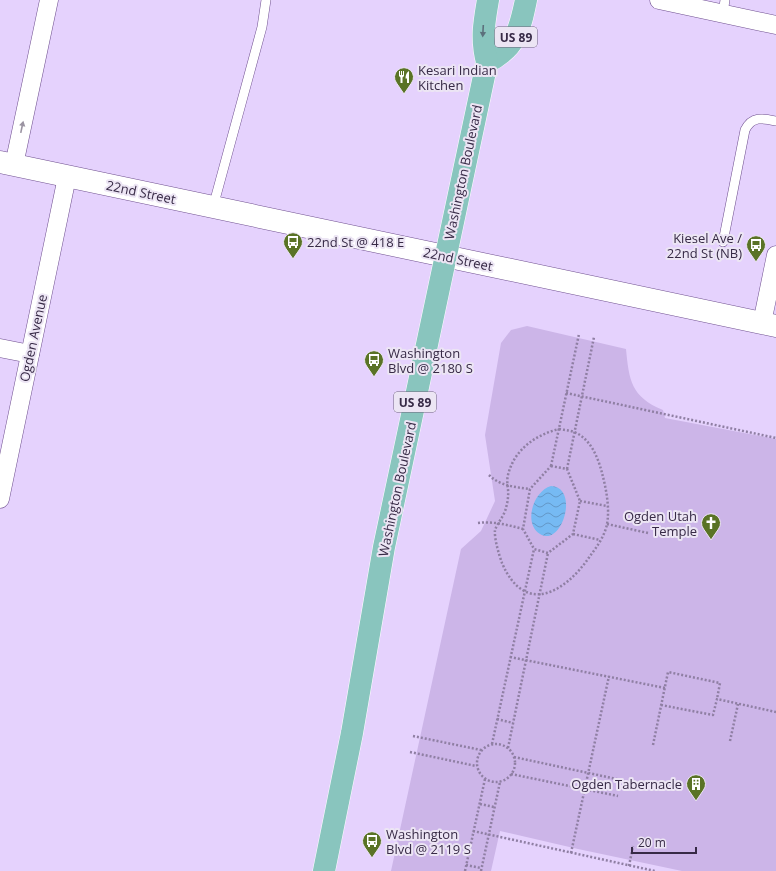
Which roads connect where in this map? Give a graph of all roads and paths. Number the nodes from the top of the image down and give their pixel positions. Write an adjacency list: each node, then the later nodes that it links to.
1 (49, 0): 10 (street, one-way to 1)
2 (266, 0): 12 (lane)
3 (488, 0): 8 (main road, Washington Boulevard / US 89, one-way to 8)
4 (526, 0): 8 (main road, US 89)
5 (665, 1): 6 (street)
6 (724, 7): 7 (street)
7 (776, 25)
8 (487, 62): 15 (main road, Washington Boulevard / US 89)
9 (776, 121): 13 (lane)
10 (7, 164): 11 (street, 22nd Street)
11 (67, 177): 12 (street, 22nd Street); 20 (street, Ogden Avenue)
12 (213, 207): 15 (street, 22nd Street)
13 (723, 242)
14 (776, 255): 16 (street)
15 (446, 256): 16 (street, 22nd Street); 80 (main road, Washington Boulevard / US 89)
16 (769, 325)
17 (579, 334): 21 (path)
18 (594, 337): 22 (path)
19 (0, 348): 20 (street)
20 (30, 354): 31 (street, Ogden Avenue)
21 (566, 393): 22 (path); 23 (path)
22 (582, 396): 24 (path); 25 (path)
23 (559, 429): 24 (path); 26 (path); 29 (path)
24 (574, 432): 27 (path); 33 (path)
25 (776, 438)
26 (551, 466): 27 (path); 30 (path)
27 (567, 469): 32 (path)
28 (489, 475): 29 (path)
29 (507, 486): 30 (path); 35 (path)
30 (530, 489): 37 (path)
31 (1, 493)
32 (580, 501): 33 (path); 39 (path)
33 (607, 506): 36 (path)
34 (478, 523): 35 (path)
35 (500, 523): 37 (path); 43 (path)
36 (607, 524): 38 (path); 40 (path)
37 (523, 529): 41 (path)
38 (648, 533)
39 (573, 534): 40 (path); 42 (path)
40 (600, 540): 44 (path)
41 (534, 549): 42 (path); 43 (path)
42 (548, 553): 44 (path)
43 (525, 592): 44 (path); 45 (path)
44 (540, 595): 46 (path)
45 (510, 657): 46 (path); 53 (path)
46 (526, 660): 47 (path); 54 (path)
47 (609, 676): 48 (path); 64 (path)
48 (665, 688): 49 (path); 51 (path)
49 (716, 699): 50 (path); 51 (path)
50 (738, 704): 52 (path); 56 (path)
51 (661, 705): 58 (path)
52 (776, 712)
53 (497, 719): 54 (path); 57 (path)
54 (513, 722): 59 (path)
55 (413, 736): 60 (path)
56 (730, 742)
57 (492, 744): 59 (path); 60 (path)
58 (654, 745)
59 (508, 748): 62 (path)
60 (481, 750): 63 (path)
61 (410, 752): 63 (path)
62 (514, 757): 64 (path); 65 (path)
63 (476, 766): 66 (path)
64 (589, 773): 67 (path); 69 (path)
65 (511, 774): 68 (path); 69 (path)
66 (485, 779): 68 (path); 71 (path)
67 (621, 780)
68 (500, 781): 72 (path)
69 (586, 790): 70 (path); 76 (path)
70 (618, 796)
71 (480, 804): 72 (path); 73 (path)
72 (494, 807): 74 (path)
73 (473, 831): 74 (path); 77 (path)
74 (488, 835): 76 (path); 79 (path)
75 (633, 846): 78 (path)
76 (571, 853): 78 (path)
77 (466, 865): 79 (path); 81 (path)
78 (629, 866): 82 (path)
79 (481, 870)
80 (324, 871)
81 (465, 871)
82 (655, 871)

